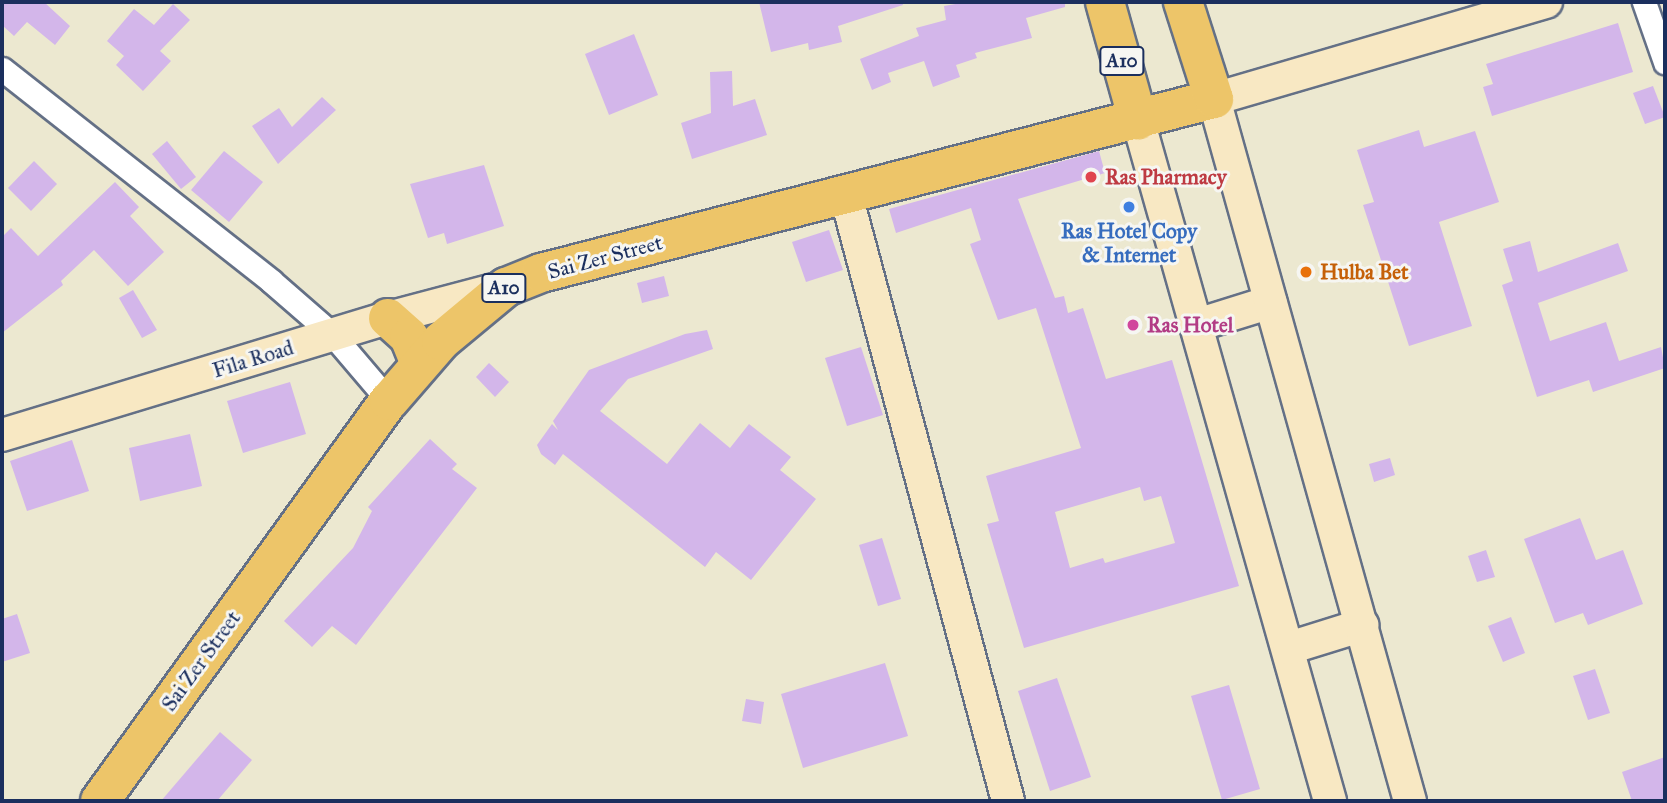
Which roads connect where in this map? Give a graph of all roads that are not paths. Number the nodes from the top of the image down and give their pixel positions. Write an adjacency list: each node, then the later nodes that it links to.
1 (1105, 2): 9 (highway, A10)
2 (1183, 2): 8 (highway)
3 (1546, 2): 5 (main road)
4 (1644, 2): 6 (street)
5 (1517, 6): 8 (main road)
6 (1665, 62)
7 (2, 69): 15 (street)
8 (1214, 99): 9 (highway, A10); 12 (main road)
9 (1138, 120): 10 (highway, Sai Zer Street / A10); 14 (main road)
10 (846, 195): 11 (highway, Sai Zer Street / A10); 22 (main road)
11 (506, 287): 13 (main road, Fila Road); 16 (highway, Sai Zer Street / A10)
12 (1271, 302): 14 (main road); 19 (main road)
13 (388, 317): 15 (main road, Fila Road); 16 (highway)
14 (1197, 325): 20 (main road)
15 (332, 334): 17 (street); 18 (main road, Fila Road)
16 (420, 364): 17 (highway, Sai Zer Street / A10)
17 (389, 401): 21 (highway, Sai Zer Street / A10)
18 (5, 431)
19 (1363, 625): 20 (main road); 24 (main road)
20 (1289, 648): 23 (main road)
21 (100, 801)
22 (1009, 801)
23 (1330, 801)
24 (1410, 801)

